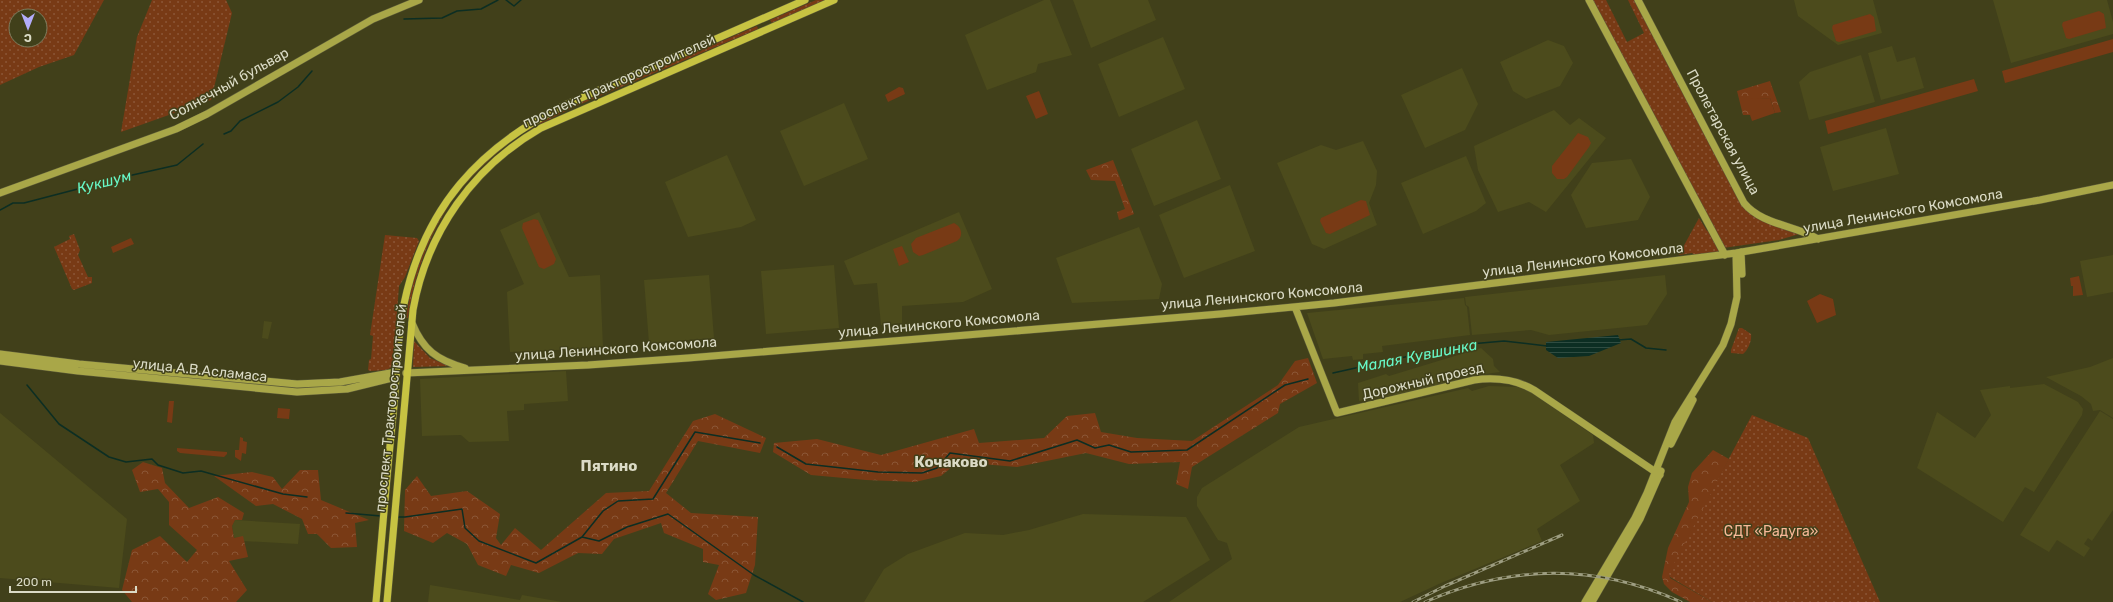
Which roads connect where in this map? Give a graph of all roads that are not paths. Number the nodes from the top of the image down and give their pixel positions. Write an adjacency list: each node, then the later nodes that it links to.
1 (414, 0): 8 (street, Солнечный бульвар)
2 (806, 0): 6 (main road, проспект Тракторостроителей)
3 (834, 0): 7 (main road, проспект Тракторостроителей)
4 (1589, 0): 14 (street)
5 (1638, 0): 12 (street, Пролетарская улица)
6 (766, 18): 7 (main road); 21 (main road, проспект Тракторостроителей)
7 (770, 27): 16 (main road, проспект Тракторостроителей)
8 (119, 147): 10 (street, Солнечный бульвар); 11 (street, Солнечный бульвар)
9 (2113, 185): 12 (street, улица Ленинского Комсомола)
10 (0, 189)
11 (0, 193)
12 (1818, 239): 13 (street, улица Ленинского Комсомола)
13 (1738, 253): 14 (street, улица Ленинского Комсомола); 23 (street)
14 (1725, 255): 15 (street, улица Ленинского Комсомола)
15 (1295, 307): 19 (street, улица Ленинского Комсомола); 23 (street, Дорожный проезд)
16 (411, 322): 19 (street); 20 (main road, проспект Тракторостроителей)
17 (0, 354): 22 (street, улица А.В.Асламаса)
18 (0, 361): 22 (street, улица А.В.Асламаса)
19 (471, 370): 20 (street, улица Ленинского Комсомола)
20 (406, 373): 21 (main road); 25 (main road, проспект Тракторостроителей)
21 (396, 374): 22 (street, улица А.В.Асламаса); 24 (main road, проспект Тракторостроителей)
22 (297, 388)
23 (1658, 474): 26 (street); 27 (street)
24 (376, 602)
25 (387, 602)
26 (1585, 602)
27 (1592, 602)

